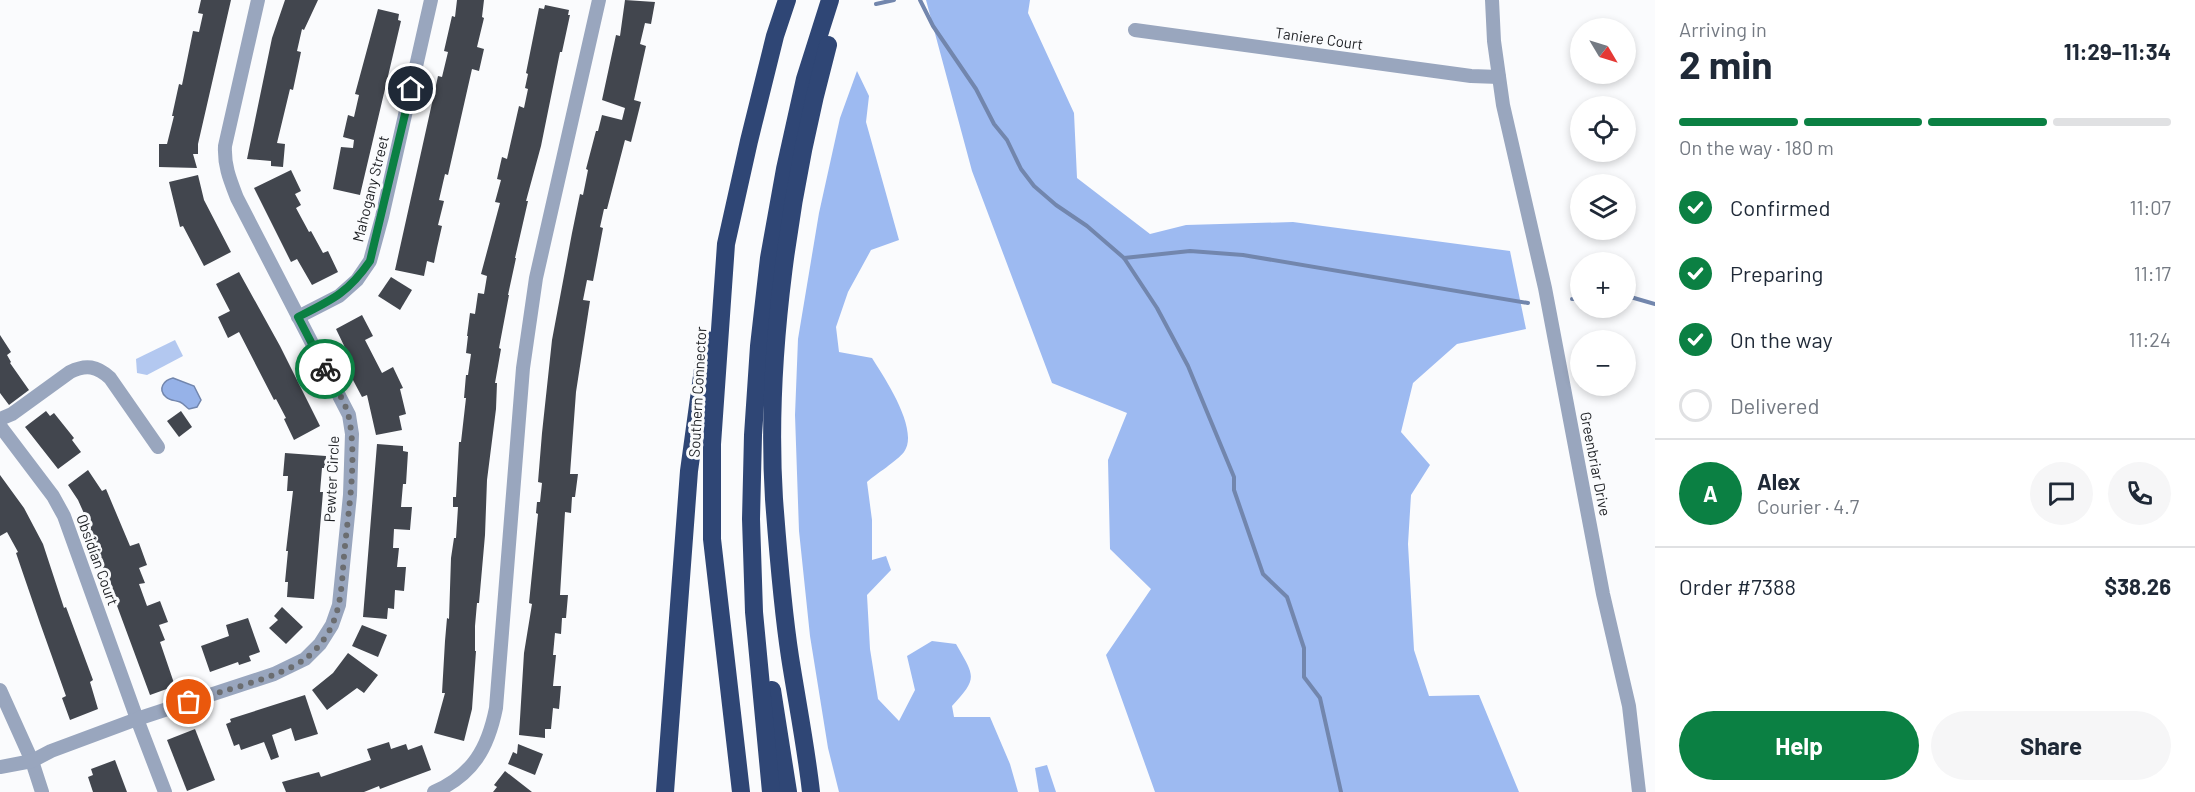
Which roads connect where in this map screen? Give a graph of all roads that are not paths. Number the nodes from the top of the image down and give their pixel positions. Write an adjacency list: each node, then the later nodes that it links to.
1 (258, 0): 11 (street, Pewter Circle)
2 (431, 0): 11 (street, Mahogany Street)
3 (599, 0): 23 (street)
4 (787, 0): 10 (highway, Southern Connector)
5 (830, 0): 15 (highway)
6 (841, 0): 29 (highway)
7 (1492, 0): 9 (street, Greenbriar Drive)
8 (1135, 30): 9 (street, Taniere Court)
9 (1499, 77): 30 (street, Greenbriar Drive)
10 (726, 244): 18 (highway, Southern Connector); 24 (highway)
11 (298, 317): 17 (street, Pewter Circle)
12 (0, 419): 14 (street)
13 (0, 426): 17 (street, Obsidian Court)
14 (158, 447)
15 (753, 541): 27 (highway); 28 (highway)
16 (0, 690): 19 (street)
17 (137, 719): 19 (street, Pewter Circle); 22 (street)
18 (735, 741): 25 (highway); 26 (highway, Southern Connector)
19 (32, 761): 20 (street, Pewter Circle); 21 (street)
20 (0, 767)
21 (42, 792)
22 (165, 792)
23 (434, 792)
24 (665, 792)
25 (734, 792)
26 (741, 792)
27 (771, 792)
28 (788, 792)
29 (813, 792)
30 (1639, 792)

